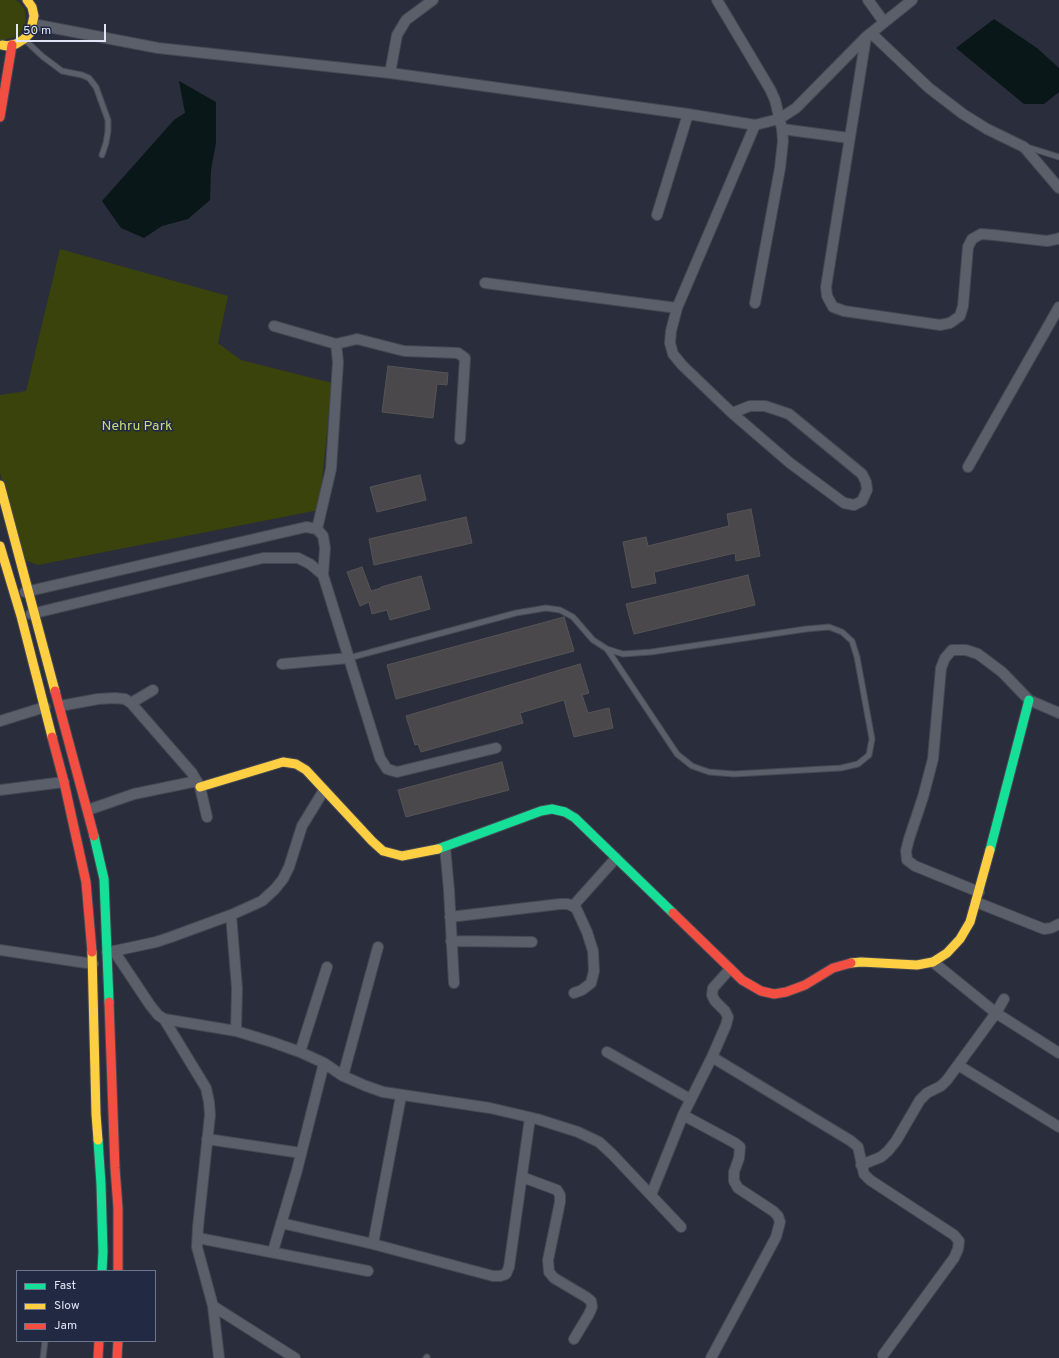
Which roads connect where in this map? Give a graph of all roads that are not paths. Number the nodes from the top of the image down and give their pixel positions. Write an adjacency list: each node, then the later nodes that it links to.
1 (27, 0): 7 (main road)
2 (433, 0): 12 (street)
3 (716, 0): 15 (street)
4 (868, 0): 6 (street)
5 (912, 0): 6 (street)
6 (884, 22): 8 (street)
7 (33, 24): 9 (main road); 12 (street)
8 (868, 35): 15 (street); 18 (street); 19 (street)
9 (24, 39): 11 (main road); 20 (lane)
10 (0, 44): 11 (main road)
11 (12, 45): 14 (main road)
12 (390, 73): 13 (street)
13 (688, 114): 16 (street); 23 (street)
14 (0, 117)
15 (779, 119): 16 (street); 17 (street)
16 (755, 125): 28 (street)
17 (782, 129): 18 (street); 26 (street)
18 (849, 138): 24 (street)
19 (1024, 146): 21 (lane); 22 (street)
20 (102, 155)
21 (1059, 156)
22 (1059, 188)
23 (657, 215)
24 (1059, 238)
25 (485, 283): 28 (street)
26 (755, 303)
27 (1059, 307): 33 (street)
28 (677, 308): 31 (street)
29 (274, 326): 30 (street)
30 (336, 344): 32 (street); 35 (street)
31 (732, 413): 31 (street)
32 (460, 439)
33 (968, 467)
34 (0, 485): 38 (main road)
35 (317, 529): 37 (street); 38 (street)
36 (0, 546): 39 (main road)
37 (323, 575): 40 (street); 43 (street)
38 (29, 590): 39 (street); 40 (main road)
39 (14, 595): 41 (main road)
40 (35, 612): 41 (street); 48 (main road)
41 (21, 616): 49 (main road)
42 (607, 649): 42 (lane); 43 (lane)
43 (349, 658): 44 (street); 52 (street)
44 (282, 664)
45 (153, 690): 47 (street)
46 (1029, 700): 50 (street); 61 (main road); 61 (street)
47 (131, 703): 48 (street); 54 (street)
48 (60, 706): 57 (main road)
49 (45, 707): 51 (street); 53 (main road)
50 (1059, 713)
51 (0, 721)
52 (496, 748)
53 (64, 782): 55 (street); 73 (main road)
54 (198, 784): 56 (main road); 57 (street); 58 (street)
55 (0, 790)
56 (324, 790): 59 (main road); 64 (street)
57 (88, 810): 71 (main road)
58 (207, 817)
59 (445, 847): 60 (main road); 65 (street)
60 (616, 858): 63 (street); 75 (main road)
61 (980, 892): 62 (main road)
62 (976, 902): 66 (street); 72 (main road)
63 (573, 906): 65 (street); 77 (street)
64 (230, 915): 71 (street); 81 (street)
65 (450, 917): 67 (street)
66 (1059, 924)
67 (451, 941): 68 (street); 76 (street)
68 (532, 942)
69 (378, 947): 88 (street)
70 (0, 950): 73 (street)
71 (110, 951): 80 (street); 105 (main road)
72 (933, 962): 75 (main road); 79 (street)
73 (93, 964): 104 (main road)
74 (327, 968): 82 (street)
75 (730, 968): 85 (street)
76 (454, 983)
77 (574, 993)
78 (1004, 999): 79 (street)
79 (996, 1013): 84 (street); 87 (street)
80 (164, 1020): 81 (street); 94 (street)
81 (236, 1031): 82 (street)
82 (300, 1052): 86 (street)
83 (607, 1052): 90 (street)
84 (1059, 1053)
85 (712, 1057): 90 (street); 96 (street)
86 (324, 1063): 88 (street); 95 (street)
87 (958, 1065): 93 (street); 96 (street)
88 (343, 1076): 89 (street)
89 (402, 1096): 92 (street); 102 (street)
90 (690, 1099): 91 (street)
91 (683, 1115): 98 (street); 118 (street)
92 (530, 1118): 97 (street); 98 (street)
93 (1059, 1127)
94 (207, 1139): 95 (street); 101 (street)
95 (301, 1153): 99 (street)
96 (861, 1166): 112 (street)
97 (522, 1177): 102 (street); 108 (street)
98 (651, 1195): 100 (street)
99 (281, 1223): 102 (street); 103 (street)
100 (681, 1227)
101 (198, 1238): 103 (street); 107 (street)
102 (373, 1244)
103 (273, 1251): 106 (street)
104 (102, 1270)
105 (118, 1270)
106 (368, 1271)
107 (213, 1306): 116 (street); 117 (street)
108 (574, 1339)
109 (44, 1342): 113 (lane)
110 (98, 1342): 114 (main road)
111 (118, 1342): 115 (main road)
112 (883, 1355)
113 (43, 1358)
114 (98, 1358)
115 (117, 1358)
116 (219, 1358)
117 (295, 1358)
118 (711, 1358)

